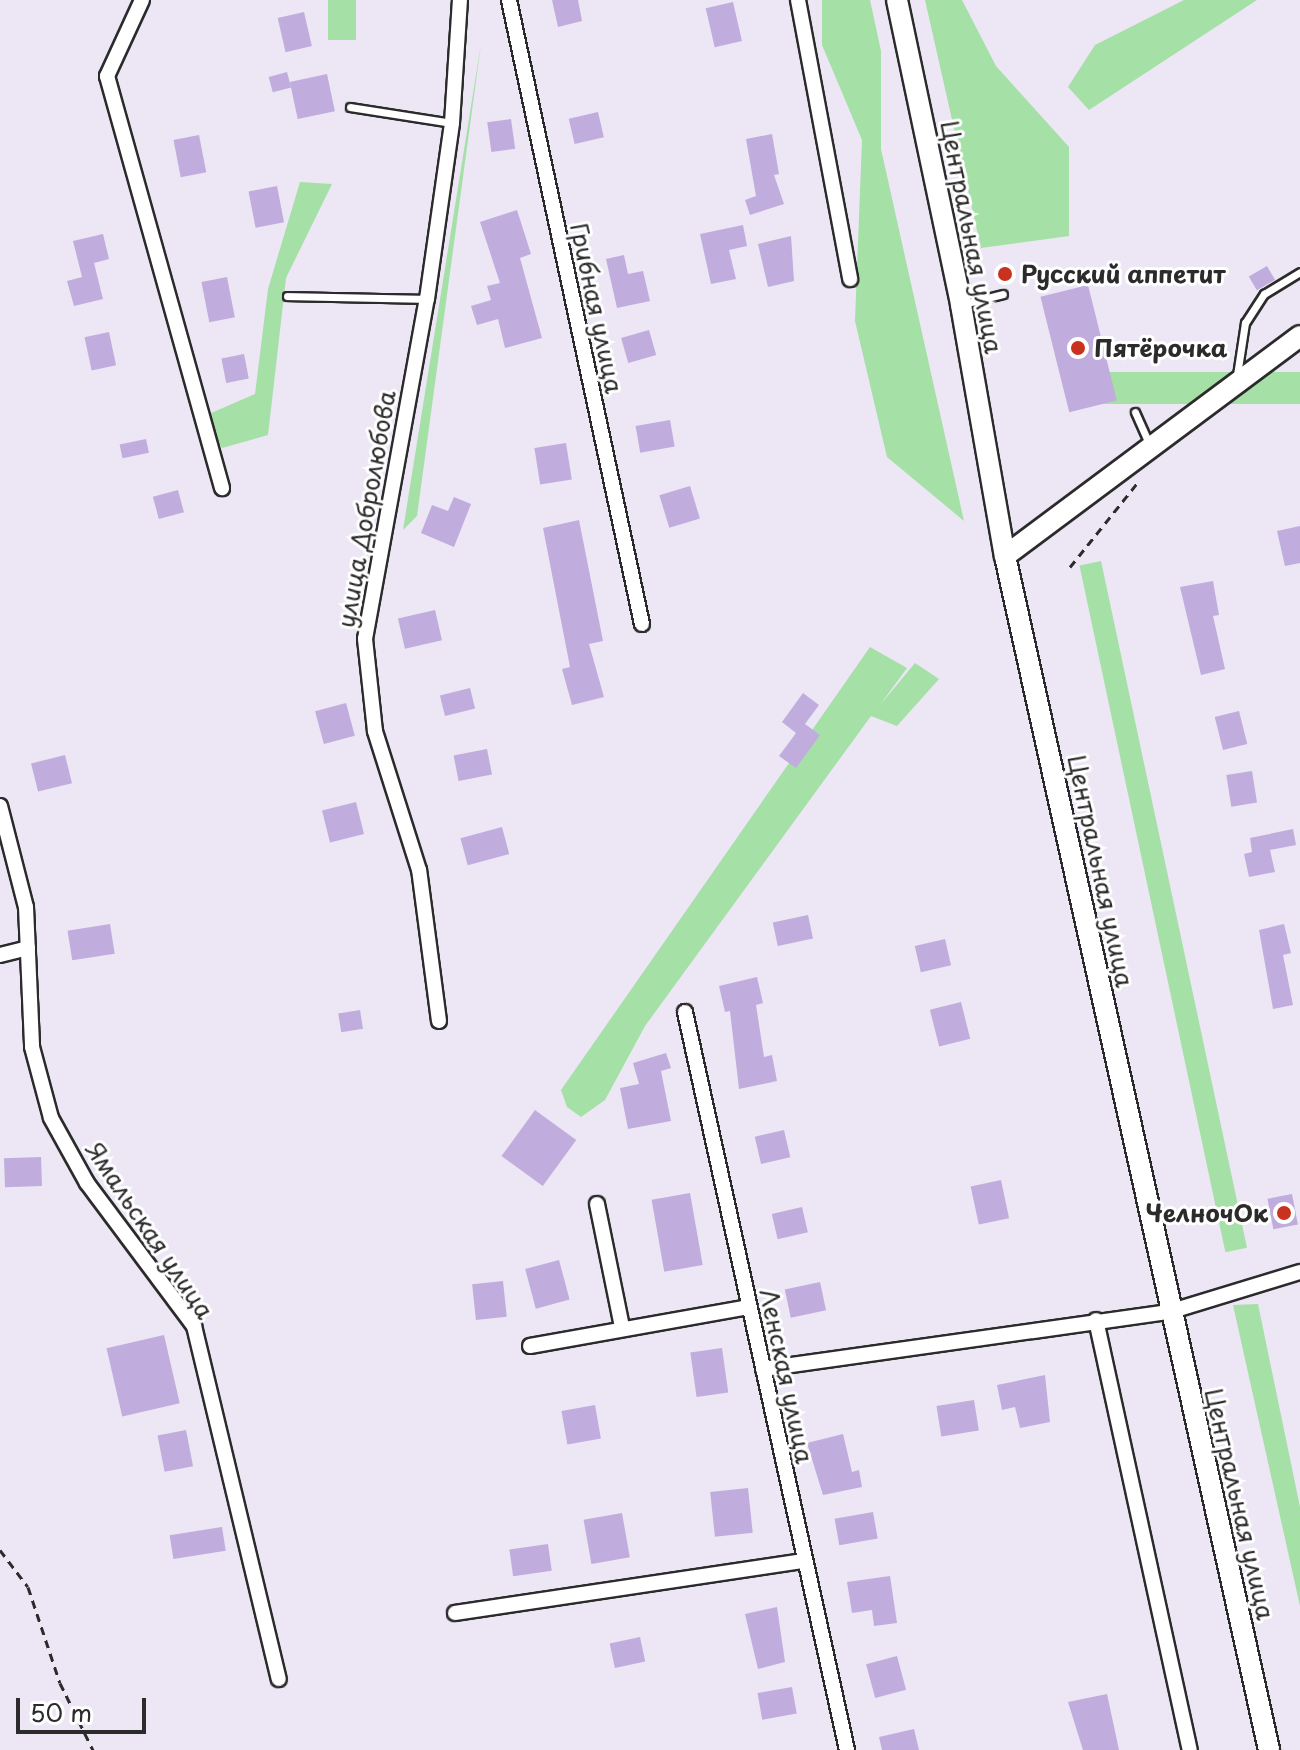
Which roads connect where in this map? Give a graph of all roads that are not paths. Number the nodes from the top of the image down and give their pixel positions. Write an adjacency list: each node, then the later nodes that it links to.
1 (142, 0): 18 (street)
2 (460, 0): 7 (street, улица Добролюбова)
3 (509, 0): 20 (street, Грибная улица)
4 (798, 0): 9 (street)
5 (897, 0): 13 (main road, Центральная улица)
6 (350, 107): 7 (lane)
7 (452, 123): 12 (street, улица Добролюбова)
8 (1300, 272): 15 (lane)
9 (850, 279)
10 (1003, 294): 13 (lane)
11 (287, 296): 12 (lane)
12 (427, 299): 25 (street, улица Добролюбова)
13 (961, 305): 19 (main road, Центральная улица)
14 (1300, 336): 15 (main road)
15 (1233, 385): 17 (main road)
16 (1135, 412): 17 (lane)
17 (1150, 446): 19 (main road)
18 (222, 488)
19 (1005, 556): 29 (main road, Центральная улица)
20 (642, 624)
21 (0, 806): 22 (street, Ямальская улица)
22 (28, 948): 23 (street); 36 (street, Ямальская улица)
23 (0, 955)
24 (685, 1012): 28 (street, Ленская улица)
25 (439, 1021)
26 (597, 1204): 31 (street)
27 (1300, 1272): 29 (street)
28 (750, 1307): 31 (street); 33 (street, Ленская улица)
29 (1169, 1312): 30 (street); 39 (main road, Центральная улица)
30 (1096, 1320): 33 (street); 38 (street)
31 (622, 1327): 32 (street)
32 (530, 1346)
33 (763, 1369): 34 (street, Ленская улица)
34 (805, 1561): 35 (street); 37 (street, Ленская улица)
35 (455, 1613)
36 (279, 1679)
37 (847, 1750)
38 (1190, 1750)
39 (1269, 1750)

